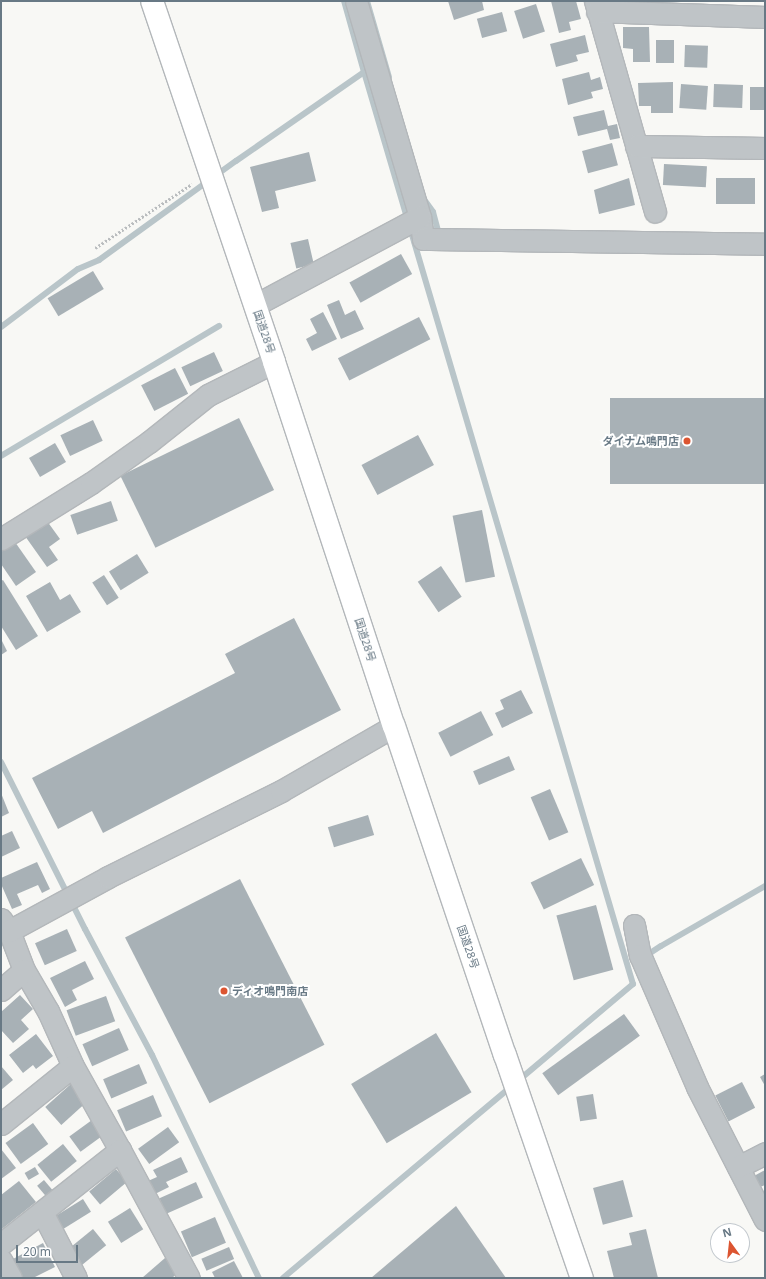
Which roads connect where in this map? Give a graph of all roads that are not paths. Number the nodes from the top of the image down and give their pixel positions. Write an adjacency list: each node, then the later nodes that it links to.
1 (152, 1): 10 (highway, 国道28号)
2 (356, 1): 8 (street)
3 (596, 6): 4 (street); 5 (street)
4 (765, 17)
5 (636, 146): 6 (street); 7 (street)
6 (765, 148)
7 (656, 212)
8 (420, 217): 9 (street); 10 (street)
9 (765, 244)
10 (255, 305): 11 (highway, 国道28号)
11 (274, 362): 12 (street); 13 (highway, 国道28号)
12 (1, 539)
13 (394, 726): 14 (street); 30 (highway, 国道28号)
14 (5, 924): 16 (street)
15 (634, 925): 22 (street)
16 (24, 970): 17 (street); 18 (street)
17 (1, 990)
18 (73, 1066): 19 (street); 20 (street)
19 (1, 1124)
20 (120, 1150): 23 (street); 29 (street)
21 (765, 1153): 22 (street)
22 (738, 1167): 24 (street)
23 (42, 1212): 25 (street); 28 (street)
24 (765, 1220)
25 (1, 1244)
26 (1, 1260): 27 (street)
27 (11, 1278)
28 (76, 1278)
29 (189, 1278)
30 (582, 1278)

